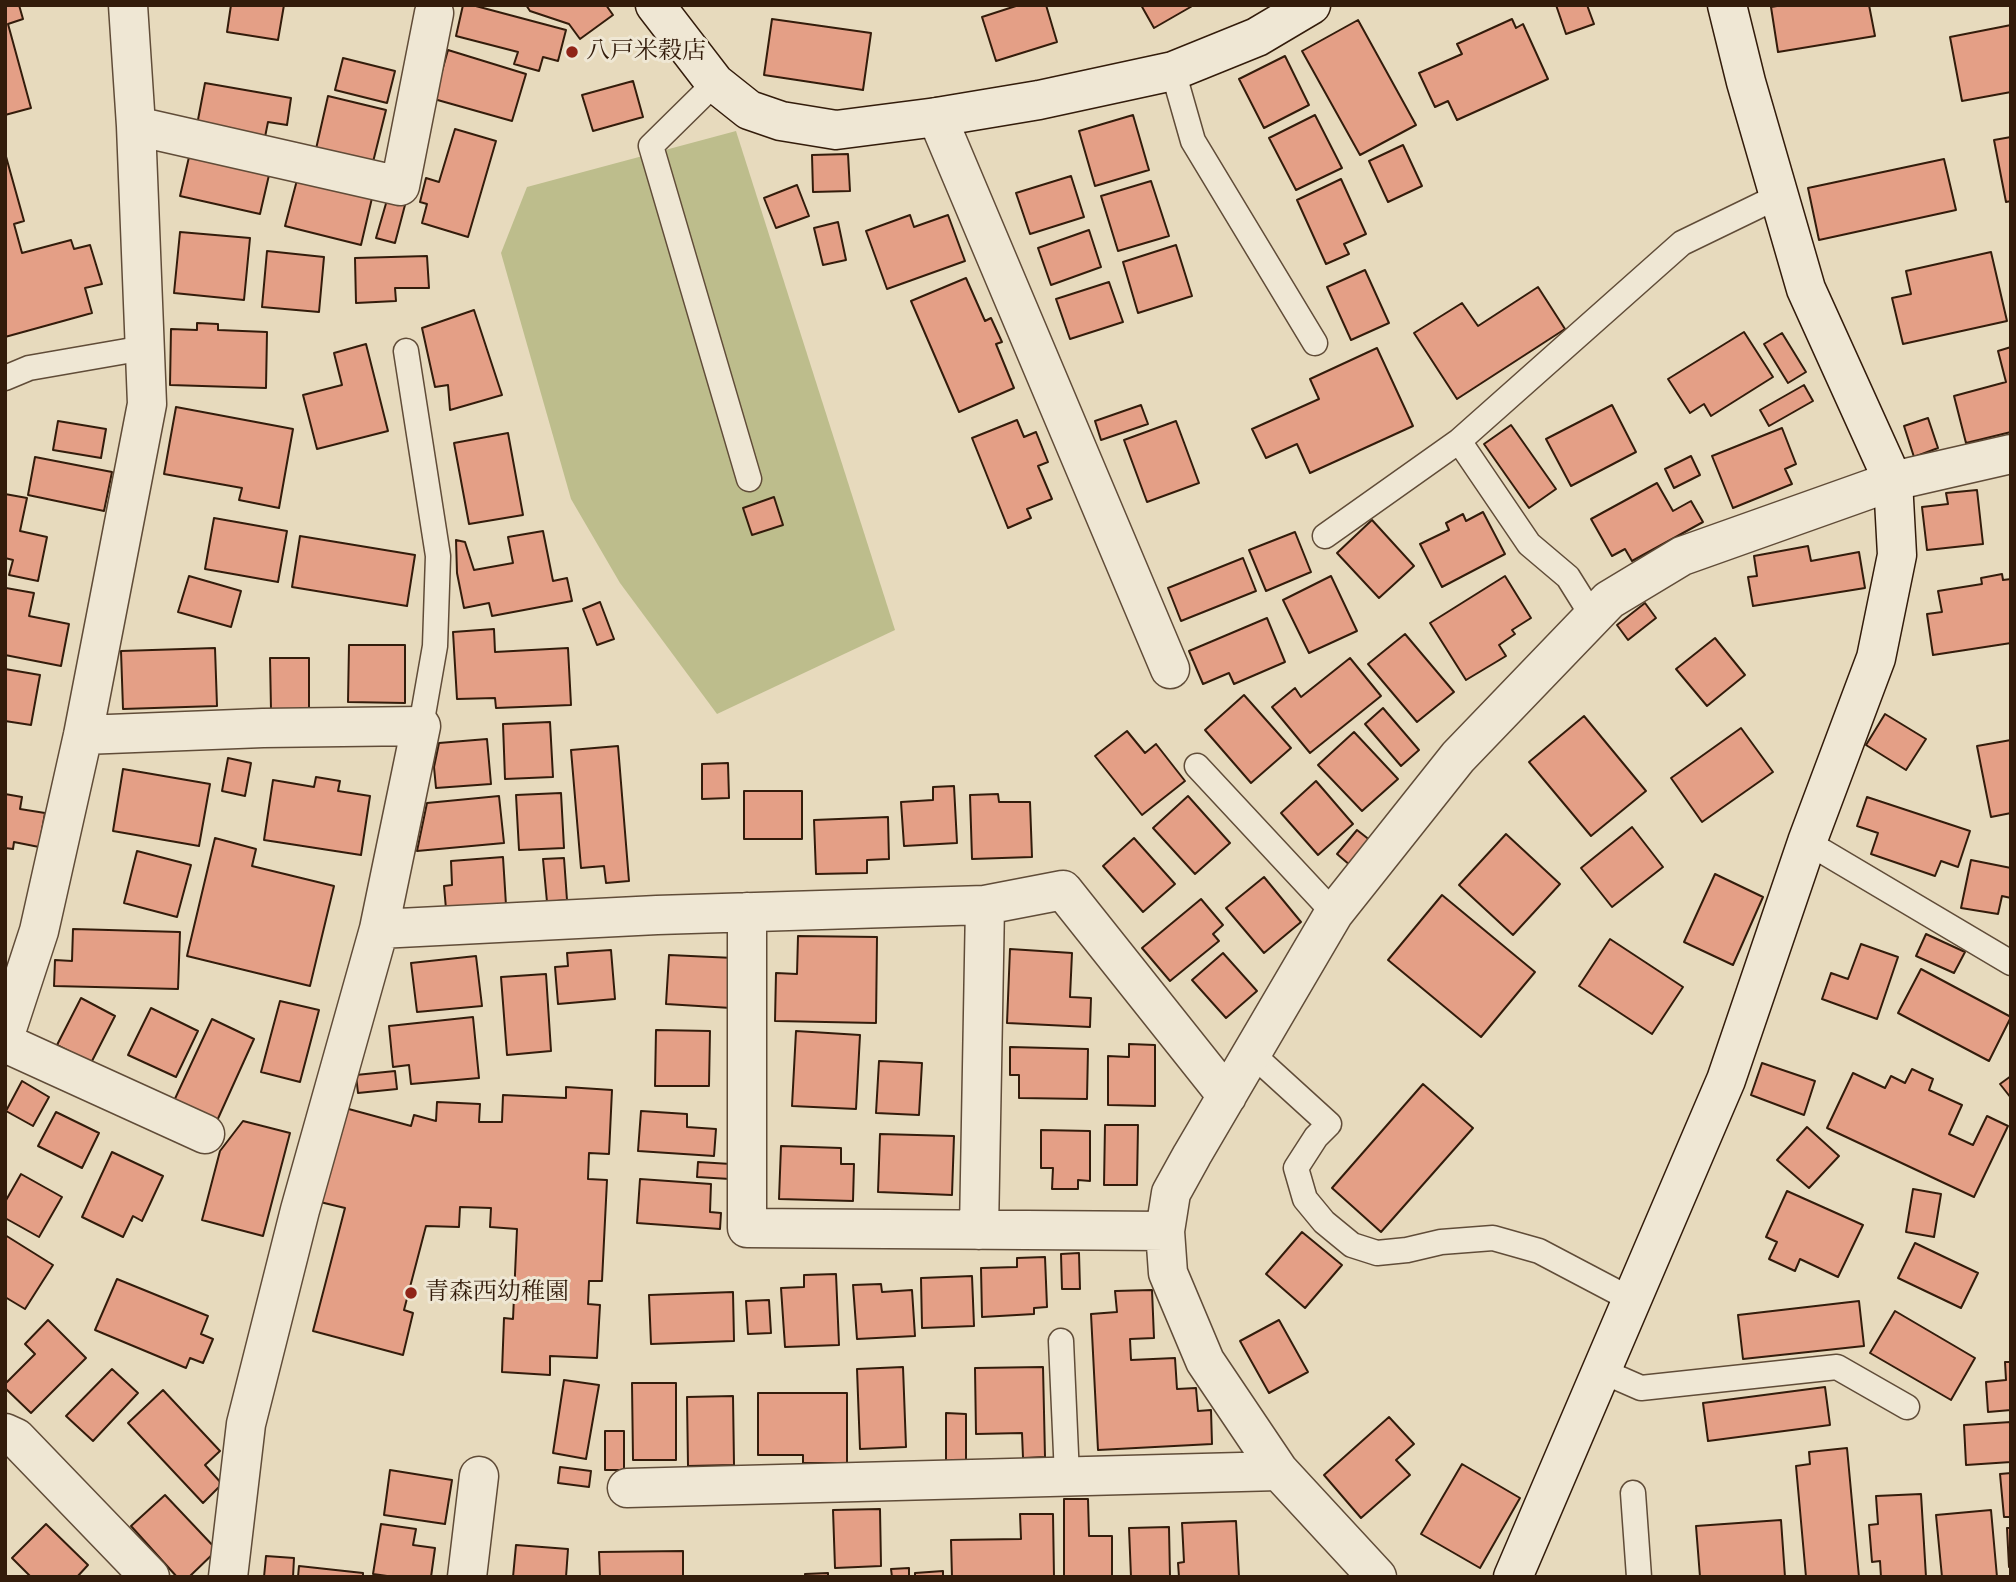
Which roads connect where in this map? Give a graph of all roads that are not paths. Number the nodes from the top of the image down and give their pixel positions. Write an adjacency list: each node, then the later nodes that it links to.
1 (128, 5): 9 (street)
2 (655, 5): 7 (street)
3 (1311, 5): 6 (street)
4 (1727, 5): 10 (street)
5 (434, 13): 9 (street)
6 (1173, 71): 8 (street); 11 (lane)
7 (715, 83): 8 (street); 17 (lane)
8 (937, 117): 21 (street)
9 (136, 126): 12 (street)
10 (1779, 196): 15 (lane); 18 (street)
11 (1315, 344)
12 (145, 348): 14 (lane); 23 (street)
13 (406, 351): 22 (lane)
14 (5, 378)
15 (1459, 441): 19 (lane); 20 (lane)
16 (2011, 454): 18 (street)
17 (749, 479)
18 (1893, 481): 20 (street); 25 (street)
19 (1325, 536)
20 (1593, 617): 28 (street)
21 (1170, 669)
22 (421, 726): 23 (street); 29 (street)
23 (83, 734): 31 (street)
24 (1197, 766): 28 (lane)
25 (1807, 842): 30 (lane); 38 (street)
26 (985, 905): 27 (street); 34 (street); 36 (street)
27 (747, 912): 29 (street); 36 (street)
28 (1334, 913): 33 (street)
29 (379, 929): 49 (street)
30 (2011, 963)
31 (5, 1035)
32 (5, 1043): 35 (street)
33 (1251, 1052): 34 (street); 38 (lane)
34 (1227, 1096): 37 (street)
35 (205, 1134)
36 (979, 1230): 37 (street)
37 (1166, 1231): 43 (street)
38 (1632, 1300): 40 (street)
39 (1061, 1341): 45 (lane)
40 (1602, 1371): 41 (lane); 52 (street)
41 (1907, 1406)
42 (5, 1433): 48 (street)
43 (1279, 1471): 45 (street); 51 (street)
44 (479, 1476): 50 (street)
45 (1067, 1476): 46 (street)
46 (627, 1488)
47 (1633, 1493): 53 (lane)
48 (150, 1577)
49 (228, 1577)
50 (467, 1577)
51 (1377, 1577)
52 (1513, 1577)
53 (1639, 1577)

